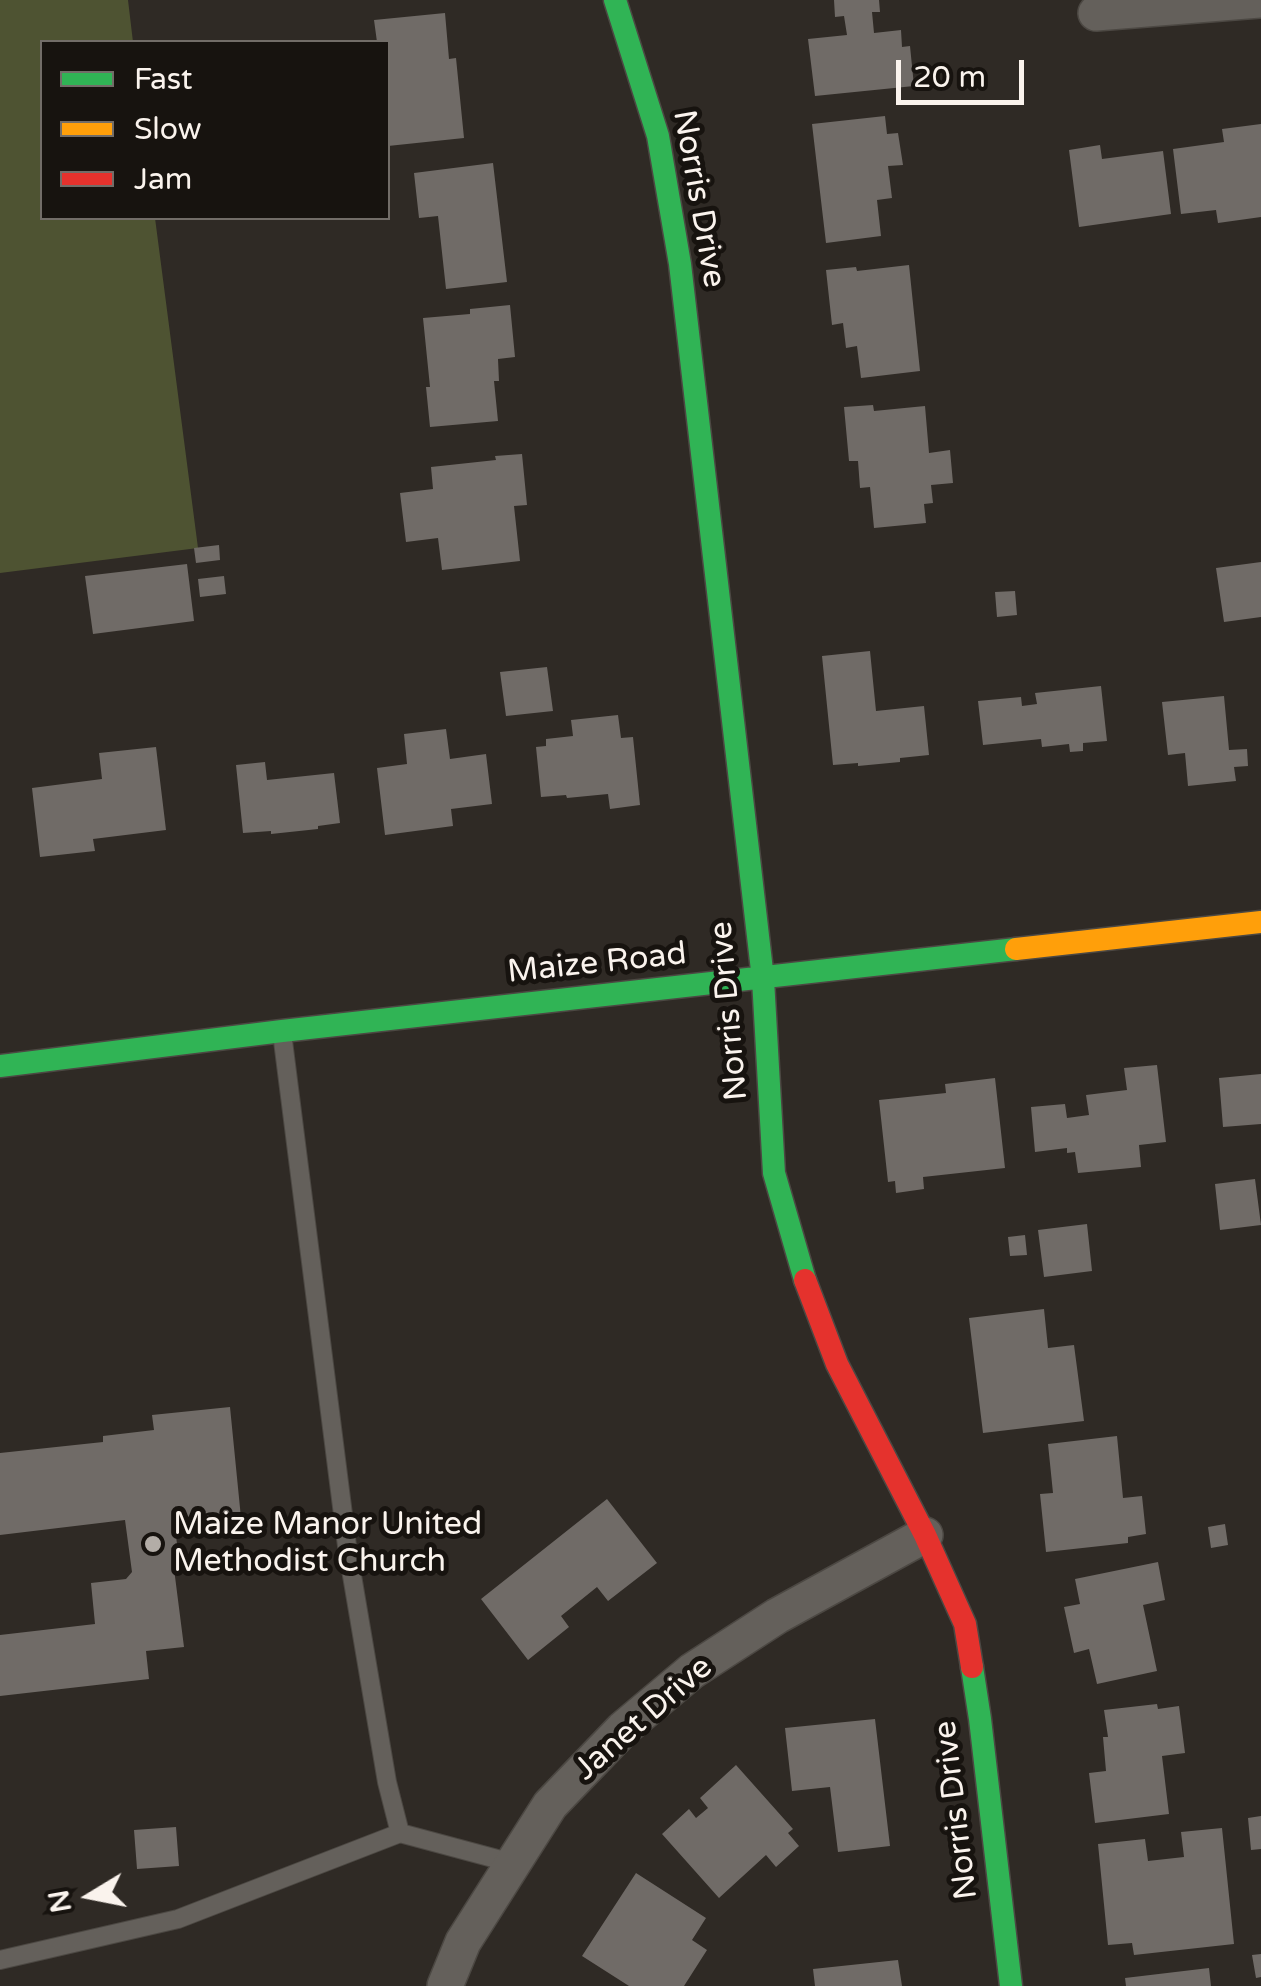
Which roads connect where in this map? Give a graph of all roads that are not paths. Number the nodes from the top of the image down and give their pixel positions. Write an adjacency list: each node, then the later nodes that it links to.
1 (615, 0): 5 (street, Norris Drive)
2 (1259, 0): 3 (street)
3 (1096, 13)
4 (1261, 922): 5 (street, Maize Road)
5 (763, 978): 6 (street, Maize Road); 8 (street, Norris Drive)
6 (282, 1031): 7 (street, Maize Road); 9 (lane)
7 (0, 1066)
8 (925, 1534): 10 (street, Janet Drive); 13 (street, Norris Drive)
9 (400, 1833): 10 (lane); 11 (lane)
10 (512, 1863): 12 (street, Janet Drive)
11 (0, 1960)
12 (445, 1986)
13 (1011, 1986)

